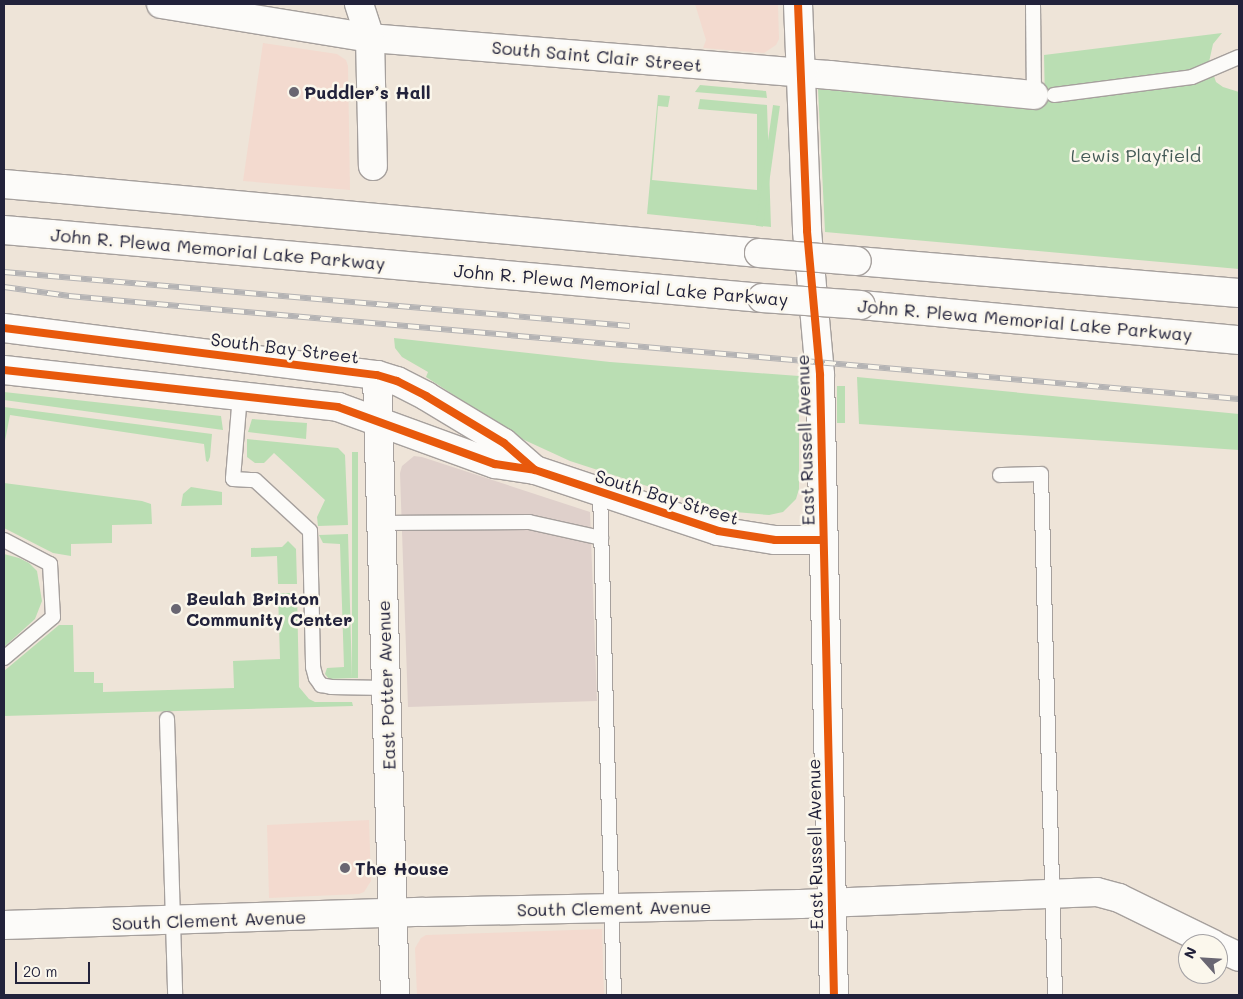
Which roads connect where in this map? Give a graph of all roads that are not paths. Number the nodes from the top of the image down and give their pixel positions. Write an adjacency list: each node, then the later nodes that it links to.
1 (161, 4): 5 (main road, South Saint Clair Street)
2 (359, 4): 5 (main road)
3 (798, 4): 7 (main road, East Russell Avenue)
4 (1033, 4): 8 (lane)
5 (370, 38): 7 (main road, South Saint Clair Street); 9 (main road)
6 (1239, 57): 8 (lane)
7 (800, 73): 8 (main road, South Saint Clair Street); 25 (main road, East Russell Avenue)
8 (1044, 95)
9 (373, 166)
10 (4, 184): 12 (main road, bridge)
11 (4, 230): 14 (main road, John R. Plewa Memorial Lake Parkway, bridge)
12 (1239, 293)
13 (4, 328): 16 (main road, South Bay Street)
14 (1239, 340)
15 (4, 370): 17 (main road, South Bay Street)
16 (377, 375): 18 (main road, East Potter Avenue); 19 (main road, South Bay Street)
17 (240, 395): 18 (main road, South Bay Street); 27 (lane)
18 (379, 421): 19 (main road, South Bay Street); 22 (main road, East Potter Avenue)
19 (536, 470): 21 (main road, South Bay Street)
20 (1000, 475): 29 (lane)
21 (600, 492): 23 (lane); 25 (main road, South Bay Street)
22 (381, 522): 23 (lane); 27 (main road, East Potter Avenue)
23 (600, 538): 31 (lane)
24 (4, 540): 26 (lane)
25 (823, 540): 30 (main road, East Russell Avenue)
26 (4, 658)
27 (386, 688): 32 (main road, East Potter Avenue)
28 (167, 719): 33 (lane)
29 (1051, 895): 30 (main road, South Clement Avenue); 35 (main road, South Clement Avenue); 40 (lane)
30 (831, 903): 31 (main road, South Clement Avenue); 39 (main road, East Russell Avenue)
31 (613, 908): 32 (main road, South Clement Avenue); 38 (lane)
32 (392, 914): 33 (main road, South Clement Avenue); 37 (main road, East Potter Avenue)
33 (173, 922): 34 (main road, South Clement Avenue); 36 (lane)
34 (4, 926)
35 (1193, 934)
36 (175, 995)
37 (394, 995)
38 (614, 995)
39 (834, 995)
40 (1055, 995)

